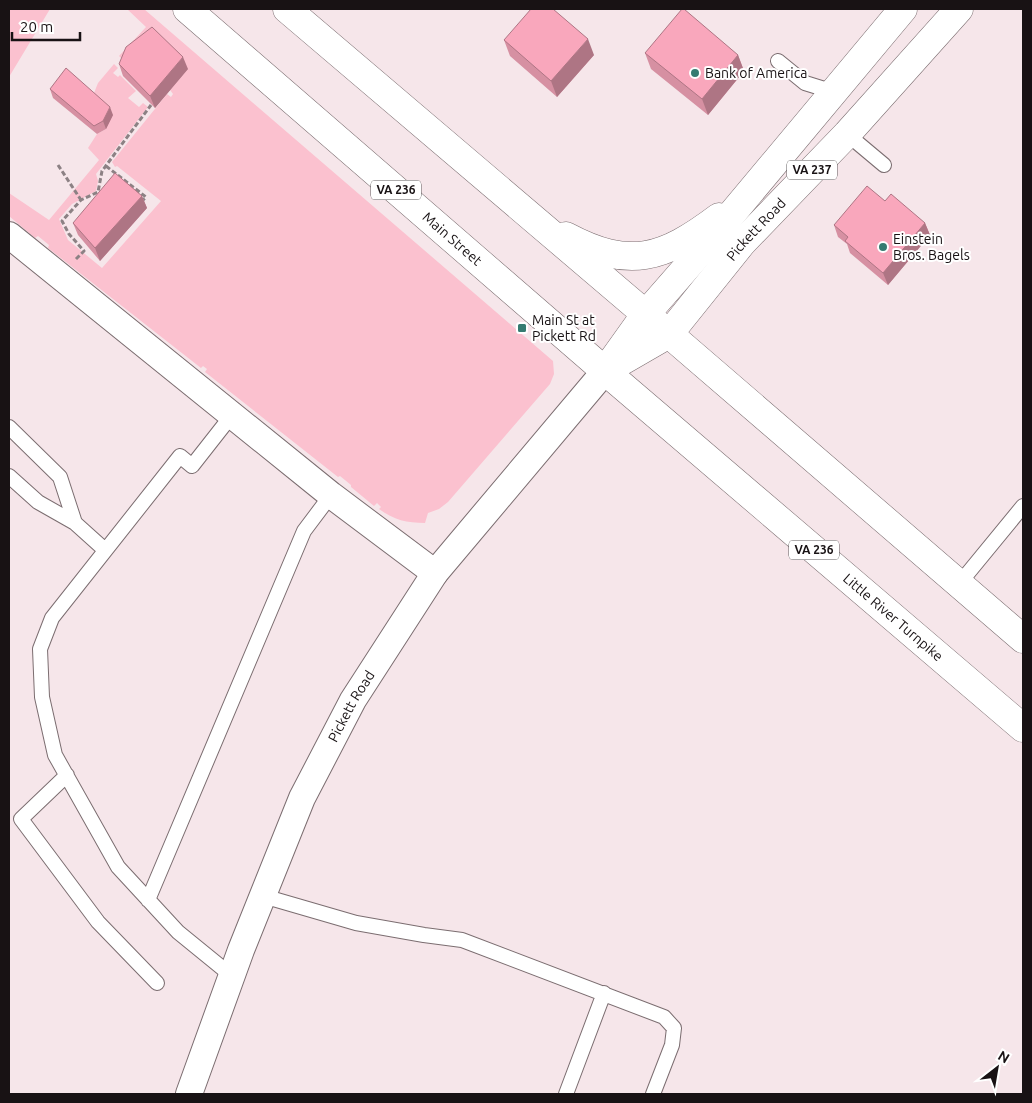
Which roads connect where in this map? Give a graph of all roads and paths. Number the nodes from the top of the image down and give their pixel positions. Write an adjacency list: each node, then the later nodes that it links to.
1 (187, 9): 22 (main road, Main Street / VA 236)
2 (287, 9): 17 (main road)
3 (904, 9): 6 (main road, Pickett Road / VA 237)
4 (959, 9): 8 (main road, Pickett Road / VA 237)
5 (778, 61): 6 (lane)
6 (834, 92): 14 (main road, Pickett Road / VA 237)
7 (151, 105): 11 (path)
8 (847, 134): 9 (lane); 21 (main road, Pickett Road / VA 237)
9 (884, 165)
10 (58, 166): 15 (path)
11 (106, 166): 12 (path); 16 (path)
12 (98, 192): 13 (path); 15 (path)
13 (102, 196)
14 (748, 196): 17 (main road); 20 (main road, Pickett Road / VA 237)
15 (81, 200): 19 (path)
16 (140, 203)
17 (533, 219): 20 (main road)
18 (9, 235): 19 (street)
19 (61, 277): 23 (street)
20 (645, 315): 21 (main road); 22 (main road, Pickett Road / VA 237)
21 (669, 334): 22 (main road, Pickett Road / VA 237); 31 (main road)
22 (605, 371): 30 (street, Pickett Road); 33 (main road, Little River Turnpike / VA 236)
23 (232, 415): 26 (street); 29 (lane)
24 (9, 427): 28 (lane)
25 (9, 476): 28 (lane)
26 (331, 495): 30 (street); 36 (lane)
27 (1020, 516): 31 (lane)
28 (75, 522): 29 (lane)
29 (105, 550): 34 (lane)
30 (435, 573): 35 (street, Pickett Road)
31 (958, 584): 32 (main road)
32 (1023, 639)
33 (1023, 728)
34 (67, 775): 36 (lane); 38 (lane)
35 (263, 896): 37 (street, Pickett Road); 39 (lane)
36 (148, 900): 37 (lane)
37 (232, 976): 40 (street, Pickett Road)
38 (157, 983)
39 (604, 993): 41 (lane); 42 (lane)
40 (189, 1094)
41 (566, 1094)
42 (652, 1094)

